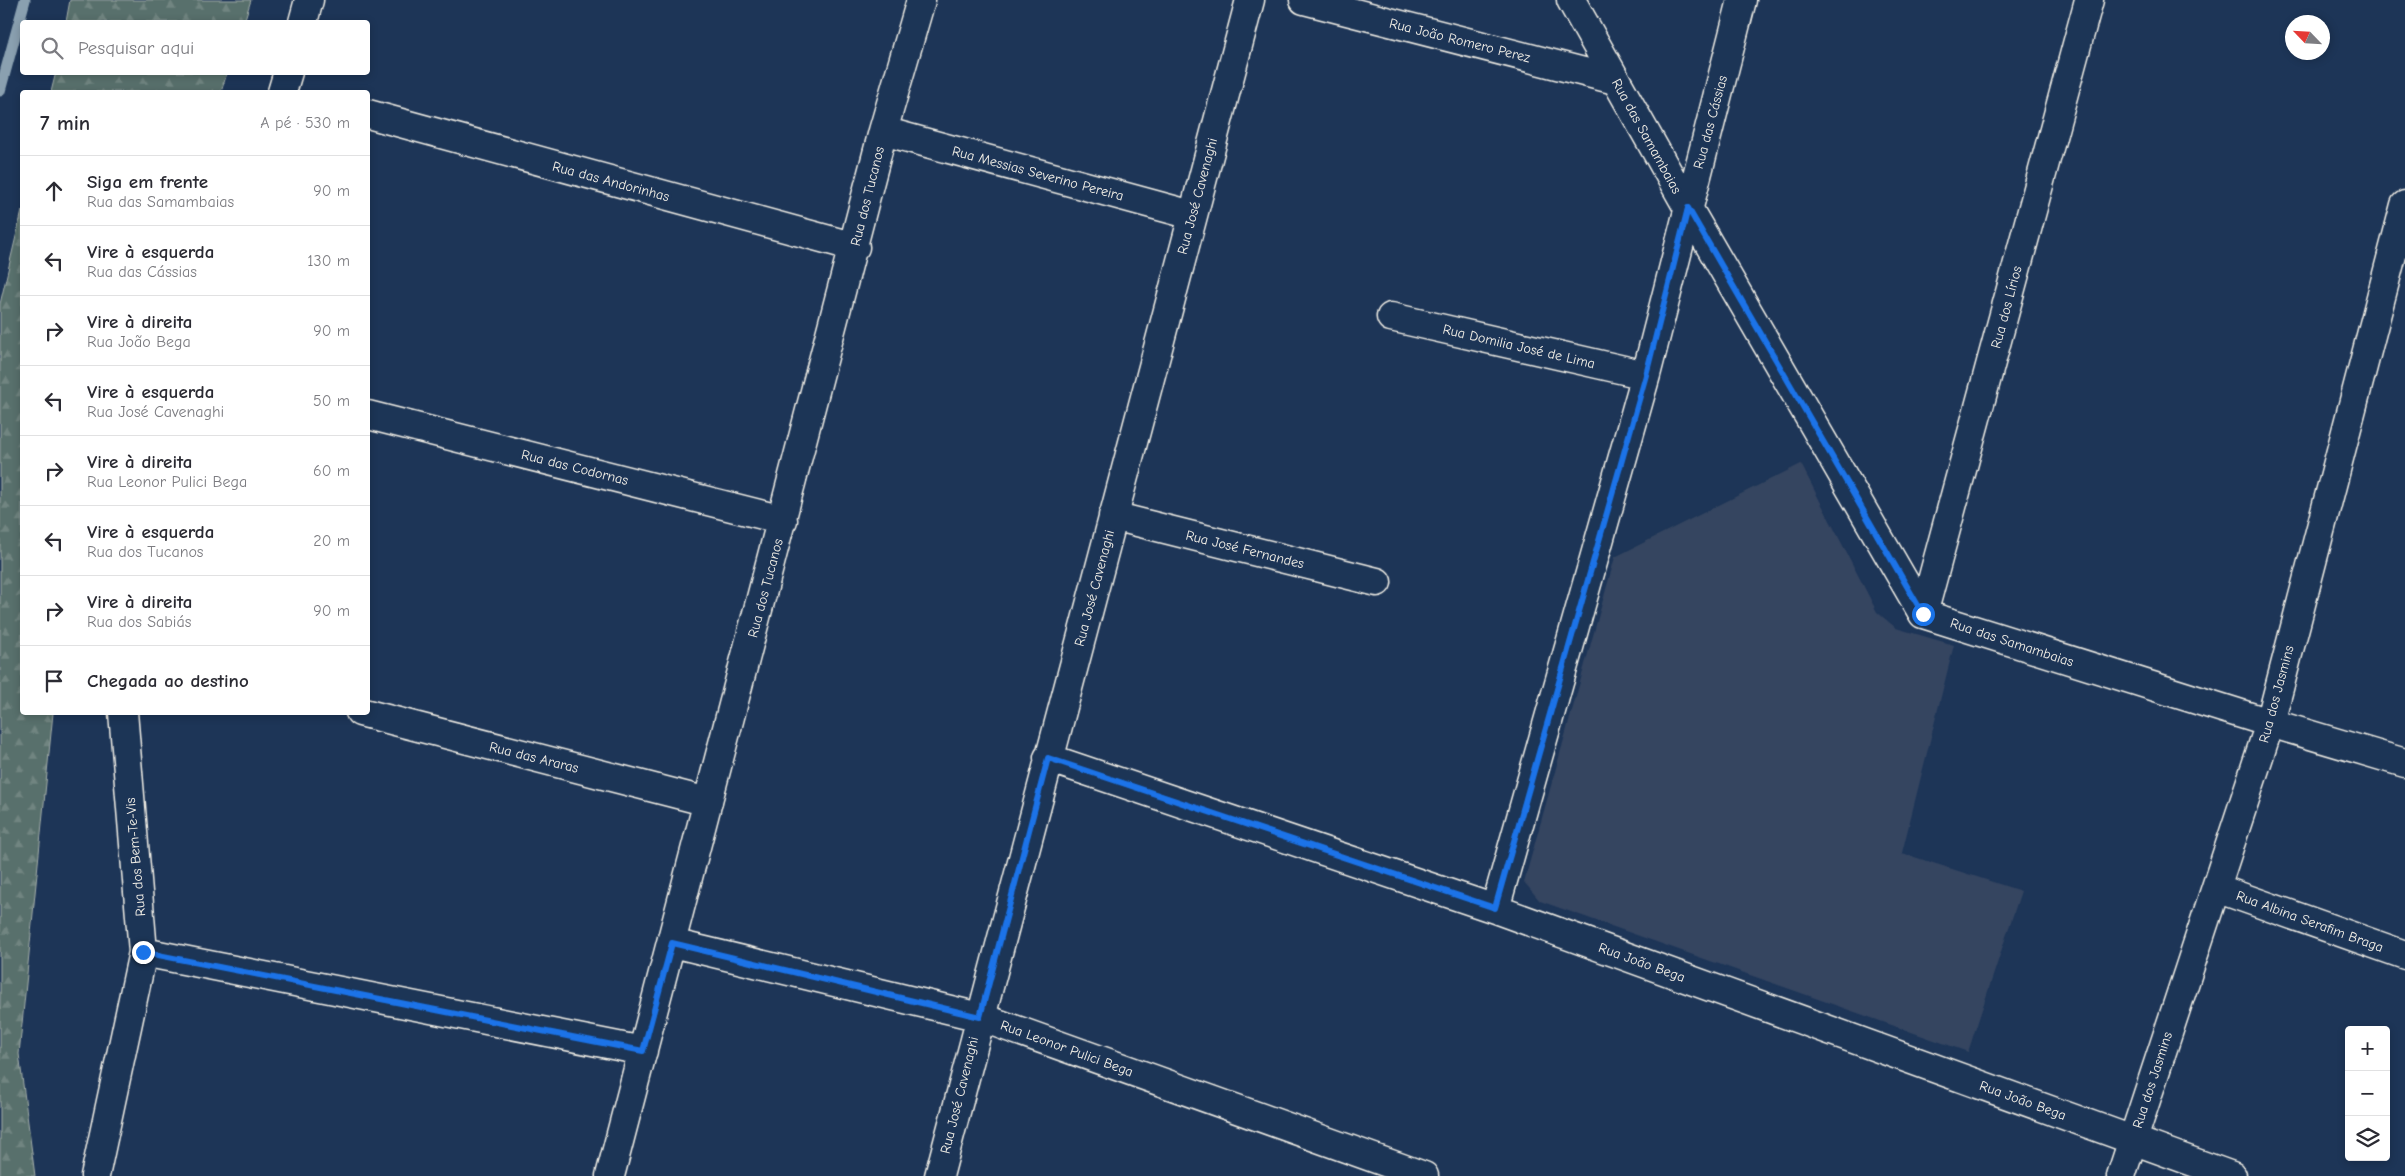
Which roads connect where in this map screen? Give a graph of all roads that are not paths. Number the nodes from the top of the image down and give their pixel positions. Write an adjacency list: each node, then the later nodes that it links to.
1 (309, 0): 8 (street)
2 (921, 0): 11 (street, Rua dos Tucanos)
3 (1250, 0): 14 (street, Rua José Cavenaghi)
4 (1304, 0): 9 (street, Rua João Romero Perez)
5 (1571, 0): 9 (street, Rua das Samambaias)
6 (1742, 0): 13 (street, Rua das Cássias)
7 (2089, 0): 22 (street, Rua dos Lírios)
8 (304, 20)
9 (1615, 80): 13 (street, Rua das Samambaias)
10 (370, 115): 15 (street, Rua das Andorinhas)
11 (883, 131): 14 (street, Rua Messias Severino Pereira); 15 (street, Rua dos Tucanos)
12 (2405, 205): 25 (street, Rua dos Jasmins)
13 (1688, 208): 17 (street, Rua das Cássias); 22 (street, Rua das Samambaias)
14 (1192, 215): 19 (street, Rua José Cavenaghi)
15 (854, 247): 20 (street, Rua dos Tucanos)
16 (1391, 317): 17 (street, Rua Domilia José de Lima)
17 (1646, 375): 30 (street, Rua das Cássias)
18 (370, 416): 20 (street, Rua das Codornas)
19 (1113, 516): 21 (street, Rua José Fernandes); 26 (street, Rua José Cavenaghi)
20 (783, 520): 28 (street, Rua dos Tucanos)
21 (1377, 582)
22 (1923, 614): 25 (street, Rua das Samambaias)
23 (123, 715): 32 (street, Rua dos Bem-Te-Vis)
24 (370, 715): 28 (street, Rua das Araras)
25 (2270, 723): 27 (street, Rua das Samambaias); 29 (street, Rua dos Jasmins)
26 (1048, 758): 30 (street, Rua João Bega); 34 (street, Rua José Cavenaghi)
27 (2405, 763)
28 (708, 802): 31 (street, Rua dos Tucanos)
29 (2216, 888): 33 (street, Rua Albina Serafim Braga); 36 (street, Rua dos Jasmins)
30 (1495, 908): 36 (street, Rua João Bega)
31 (672, 943): 34 (street, Rua Leonor Pulici Bega); 35 (street, Rua dos Tucanos)
32 (143, 952): 35 (street); 37 (street, Rua dos Bem-Te-Vis)
33 (2405, 955)
34 (980, 1017): 39 (street, Rua José Cavenaghi); 40 (street, Rua Leonor Pulici Bega)
35 (643, 1051): 38 (street, Rua dos Tucanos)
36 (2132, 1140): 41 (street, Rua dos Jasmins); 42 (street, Rua João Bega)
37 (95, 1176)
38 (610, 1176)
39 (939, 1176)
40 (1424, 1176)
41 (2121, 1176)
42 (2232, 1176)

